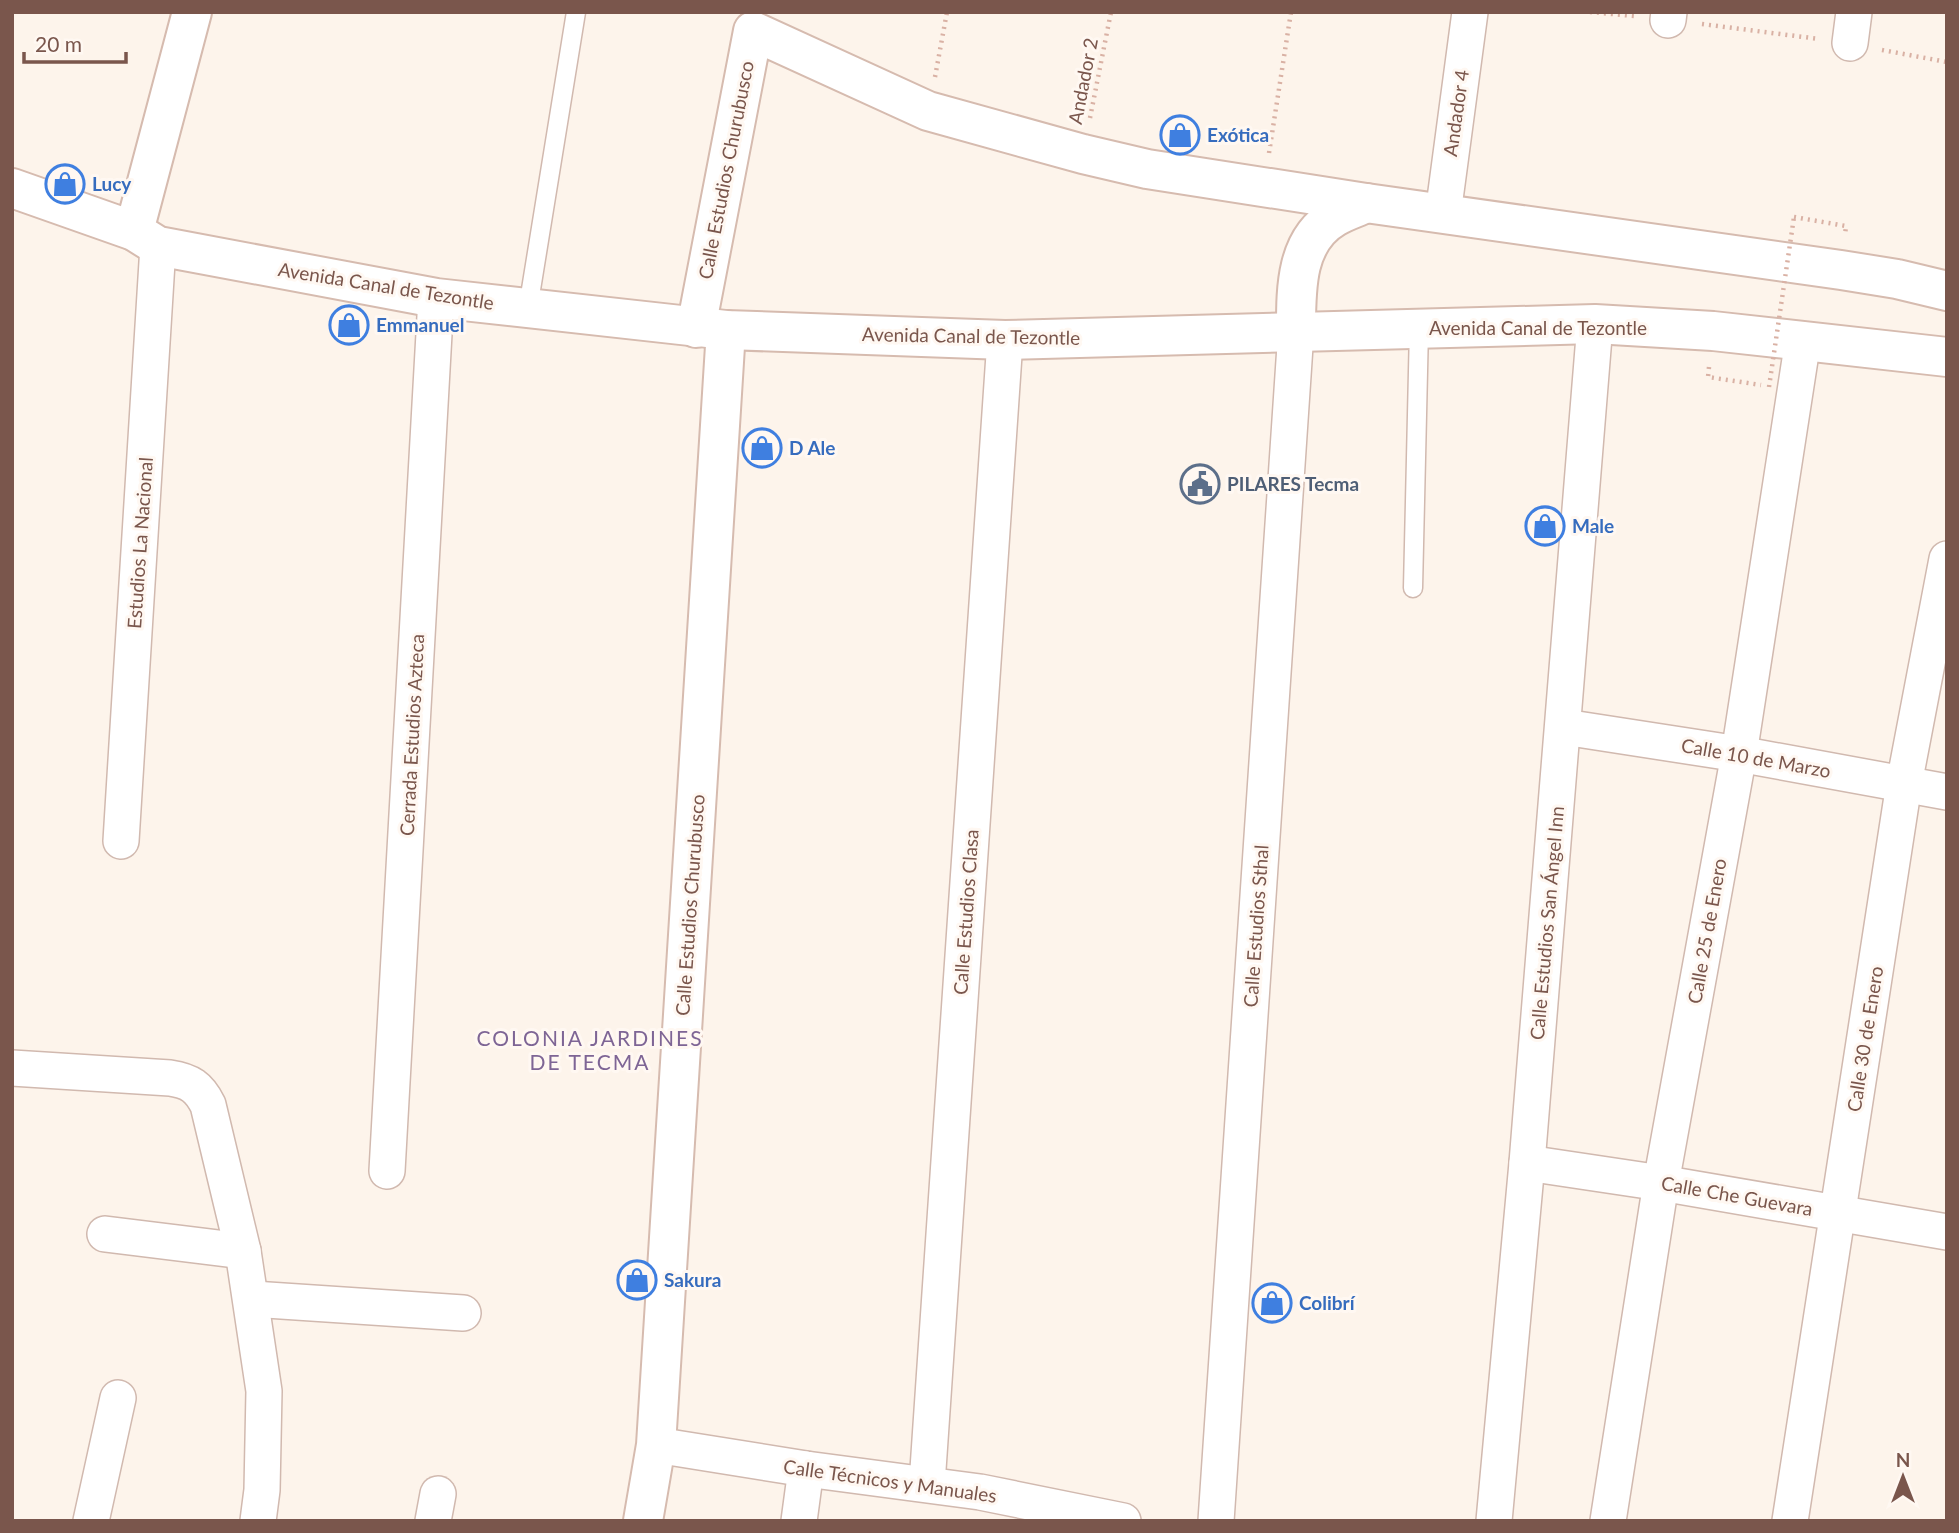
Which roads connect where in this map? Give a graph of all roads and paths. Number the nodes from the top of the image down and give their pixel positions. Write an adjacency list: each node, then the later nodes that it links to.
1 (192, 12): 19 (street)
2 (576, 12): 24 (lane)
3 (947, 12): 12 (path)
4 (1111, 12): 13 (path, Andador 2)
5 (1291, 12): 15 (path)
6 (1470, 12): 17 (street, Andador 4)
7 (1590, 12): 8 (path)
8 (1669, 16): 10 (path)
9 (755, 22): 12 (street); 27 (street, Calle Estudios Churubusco)
10 (1852, 28): 11 (path)
11 (1947, 62)
12 (928, 111): 13 (street)
13 (1083, 155): 15 (street)
14 (12, 188): 19 (street, Avenida Canal de Tezontle)
15 (1263, 188): 16 (street)
16 (1366, 203): 17 (street); 28 (street)
17 (1443, 214): 20 (street)
18 (1846, 226): 32 (path, bridge)
19 (146, 239): 23 (street, Avenida Canal de Tezontle); 39 (street, Estudios La Nacional)
20 (1897, 279): 21 (street); 22 (street)
21 (1947, 280)
22 (1947, 291)
23 (436, 298): 24 (street, Avenida Canal de Tezontle); 42 (street, Cerrada Estudios Azteca)
24 (528, 309): 27 (street, Avenida Canal de Tezontle)
25 (1595, 324): 26 (street, Avenida Canal de Tezontle); 30 (street, Avenida Canal de Tezontle); 35 (street, Calle Estudios San Ángel Inn)
26 (1419, 328): 28 (street, Avenida Canal de Tezontle); 34 (lane)
27 (711, 329): 29 (street, Avenida Canal de Tezontle); 51 (street, Calle Estudios Churubusco)
28 (1296, 331): 29 (street, Avenida Canal de Tezontle); 60 (street, Calle Estudios Sthal)
29 (1005, 340): 53 (street, Calle Estudios Clasa)
30 (1803, 341): 31 (street, Avenida Canal de Tezontle); 36 (street, Calle 25 de Enero)
31 (1947, 357)
32 (1708, 377)
33 (1947, 559): 37 (street, Calle 30 de Enero)
34 (1413, 588)
35 (1564, 727): 36 (street, Calle 10 de Marzo); 41 (street, Calle Estudios San Ángel Inn)
36 (1739, 754): 37 (street, Calle 10 de Marzo); 43 (street, Calle 25 de Enero)
37 (1903, 785): 38 (street, Calle 10 de Marzo); 44 (street, Calle 30 de Enero)
38 (1947, 792)
39 (121, 841)
40 (12, 1068): 47 (street)
41 (1527, 1163): 43 (street, Calle Che Guevara); 61 (street, Calle Estudios San Ángel Inn)
42 (387, 1171)
43 (1661, 1183): 44 (street, Calle Che Guevara); 62 (street, Calle 25 de Enero)
44 (1839, 1214): 45 (street, Calle Che Guevara); 63 (street, Calle 30 de Enero)
45 (1947, 1232)
46 (105, 1234): 47 (street)
47 (243, 1251): 48 (street)
48 (252, 1299): 49 (street); 56 (street)
49 (463, 1313)
50 (118, 1398): 55 (street)
51 (656, 1445): 52 (street, Calle Técnicos y Manuales); 57 (street, Calle Estudios Churubusco)
52 (806, 1469): 53 (street, Calle Técnicos y Manuales); 58 (street)
53 (927, 1483): 54 (street, Calle Técnicos y Manuales)
54 (978, 1506): 59 (street, Calle Técnicos y Manuales)
55 (90, 1521)
56 (258, 1521)
57 (643, 1521)
58 (799, 1521)
59 (1123, 1521)
60 (1216, 1521)
61 (1494, 1521)
62 (1608, 1521)
63 (1790, 1521)

